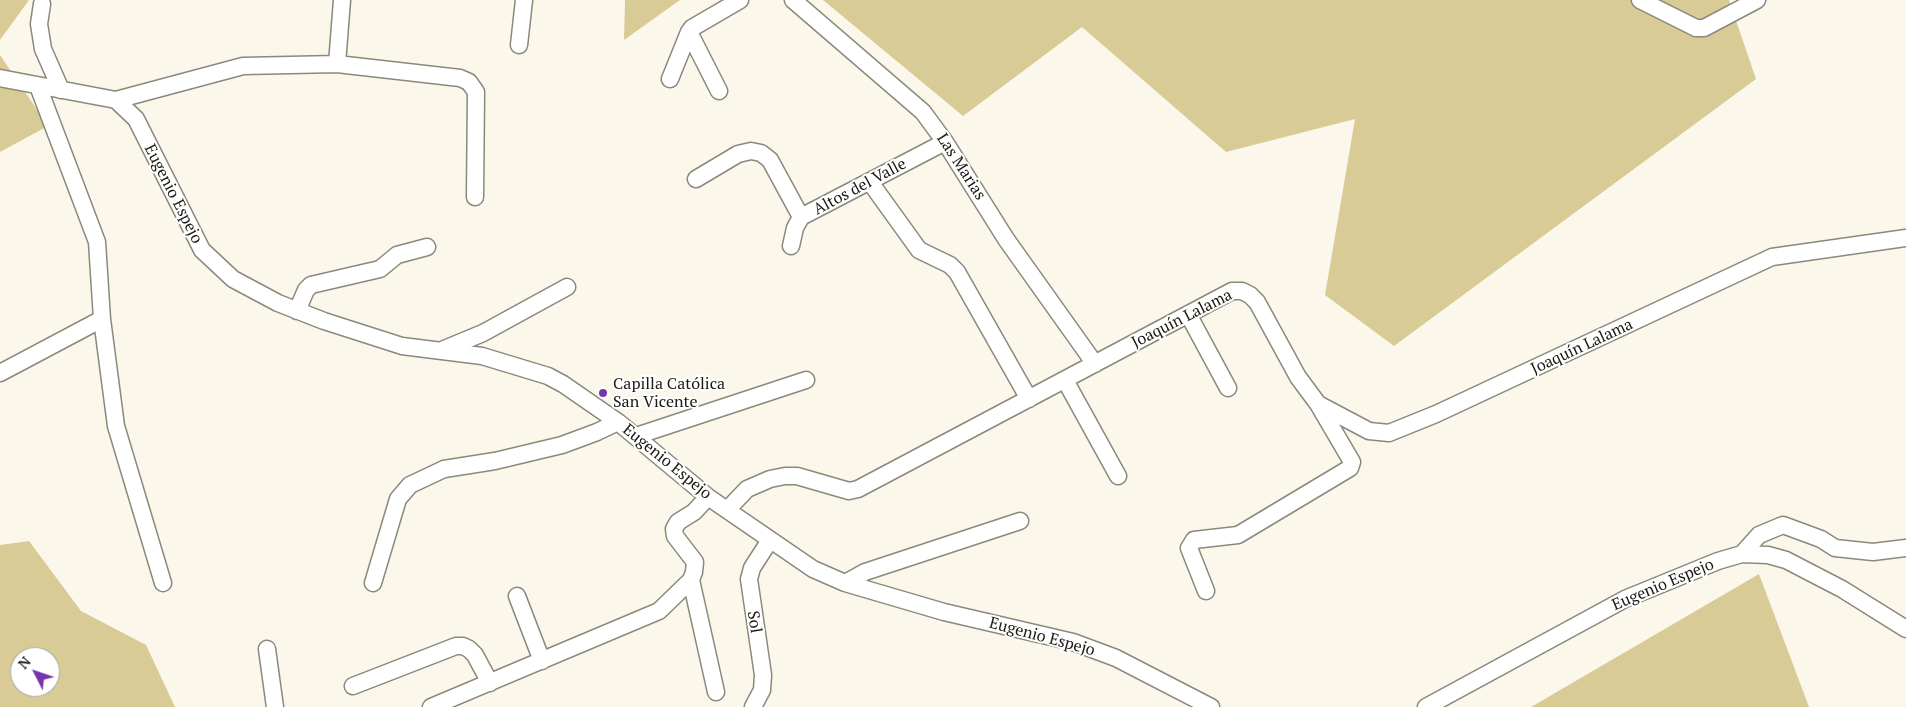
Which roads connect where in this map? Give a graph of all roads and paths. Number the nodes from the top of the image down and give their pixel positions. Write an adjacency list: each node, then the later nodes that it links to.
1 (342, 0): 10 (street)
2 (524, 0): 9 (street)
3 (740, 0): 8 (street)
4 (793, 0): 17 (street, Las Marias)
5 (1640, 0): 6 (street)
6 (1757, 0)
7 (42, 4): 14 (street)
8 (690, 32): 12 (street); 15 (street)
9 (519, 45)
10 (336, 64): 16 (street); 20 (street)
11 (0, 78): 13 (street)
12 (670, 79)
13 (38, 86): 14 (street); 28 (street)
14 (61, 90): 16 (street)
15 (720, 90)
16 (116, 100): 26 (street, Eugenio Espejo)
17 (946, 142): 19 (street, Altos del Valle); 30 (street, Las Marias)
18 (696, 179): 21 (street)
19 (870, 182): 21 (street, Altos del Valle); 35 (street)
20 (475, 197)
21 (802, 218): 23 (street, Altos del Valle)
22 (1906, 238): 36 (street, Joaquín Lalama)
23 (791, 246)
24 (427, 247): 26 (street)
25 (566, 287): 29 (street)
26 (297, 311): 29 (street, Eugenio Espejo)
27 (1188, 314): 30 (street, Joaquín Lalama); 34 (street); 36 (street, Joaquín Lalama)
28 (102, 319): 31 (street); 48 (street)
29 (441, 351): 37 (street, Eugenio Espejo)
30 (1095, 364): 33 (street, Joaquín Lalama)
31 (0, 372)
32 (806, 380): 38 (street)
33 (1065, 380): 35 (street, Joaquín Lalama); 39 (street)
34 (1228, 388)
35 (1030, 398): 41 (street, Joaquín Lalama)
36 (1318, 404): 50 (street)
37 (618, 422): 38 (street, Eugenio Espejo); 47 (street)
38 (636, 436): 40 (street, Eugenio Espejo)
39 (1118, 476)
40 (708, 497): 41 (street, Eugenio Espejo); 46 (street)
41 (727, 510): 43 (street, Eugenio Espejo)
42 (1020, 521): 49 (street)
43 (770, 540): 49 (street, Eugenio Espejo); 60 (street, Sol)
44 (1906, 548): 45 (street)
45 (1742, 554): 52 (street, Eugenio Espejo); 62 (street, Eugenio Espejo)
46 (690, 580): 54 (street); 57 (street)
47 (373, 582)
48 (163, 583)
49 (845, 583): 61 (street, Eugenio Espejo)
50 (1206, 591)
51 (517, 596): 54 (street)
52 (1906, 629)
53 (267, 649): 58 (street)
54 (542, 661): 55 (street)
55 (490, 683): 56 (street); 59 (street)
56 (353, 686)
57 (716, 692)
58 (274, 707)
59 (431, 707)
60 (753, 707)
61 (1211, 707)
62 (1426, 707)

